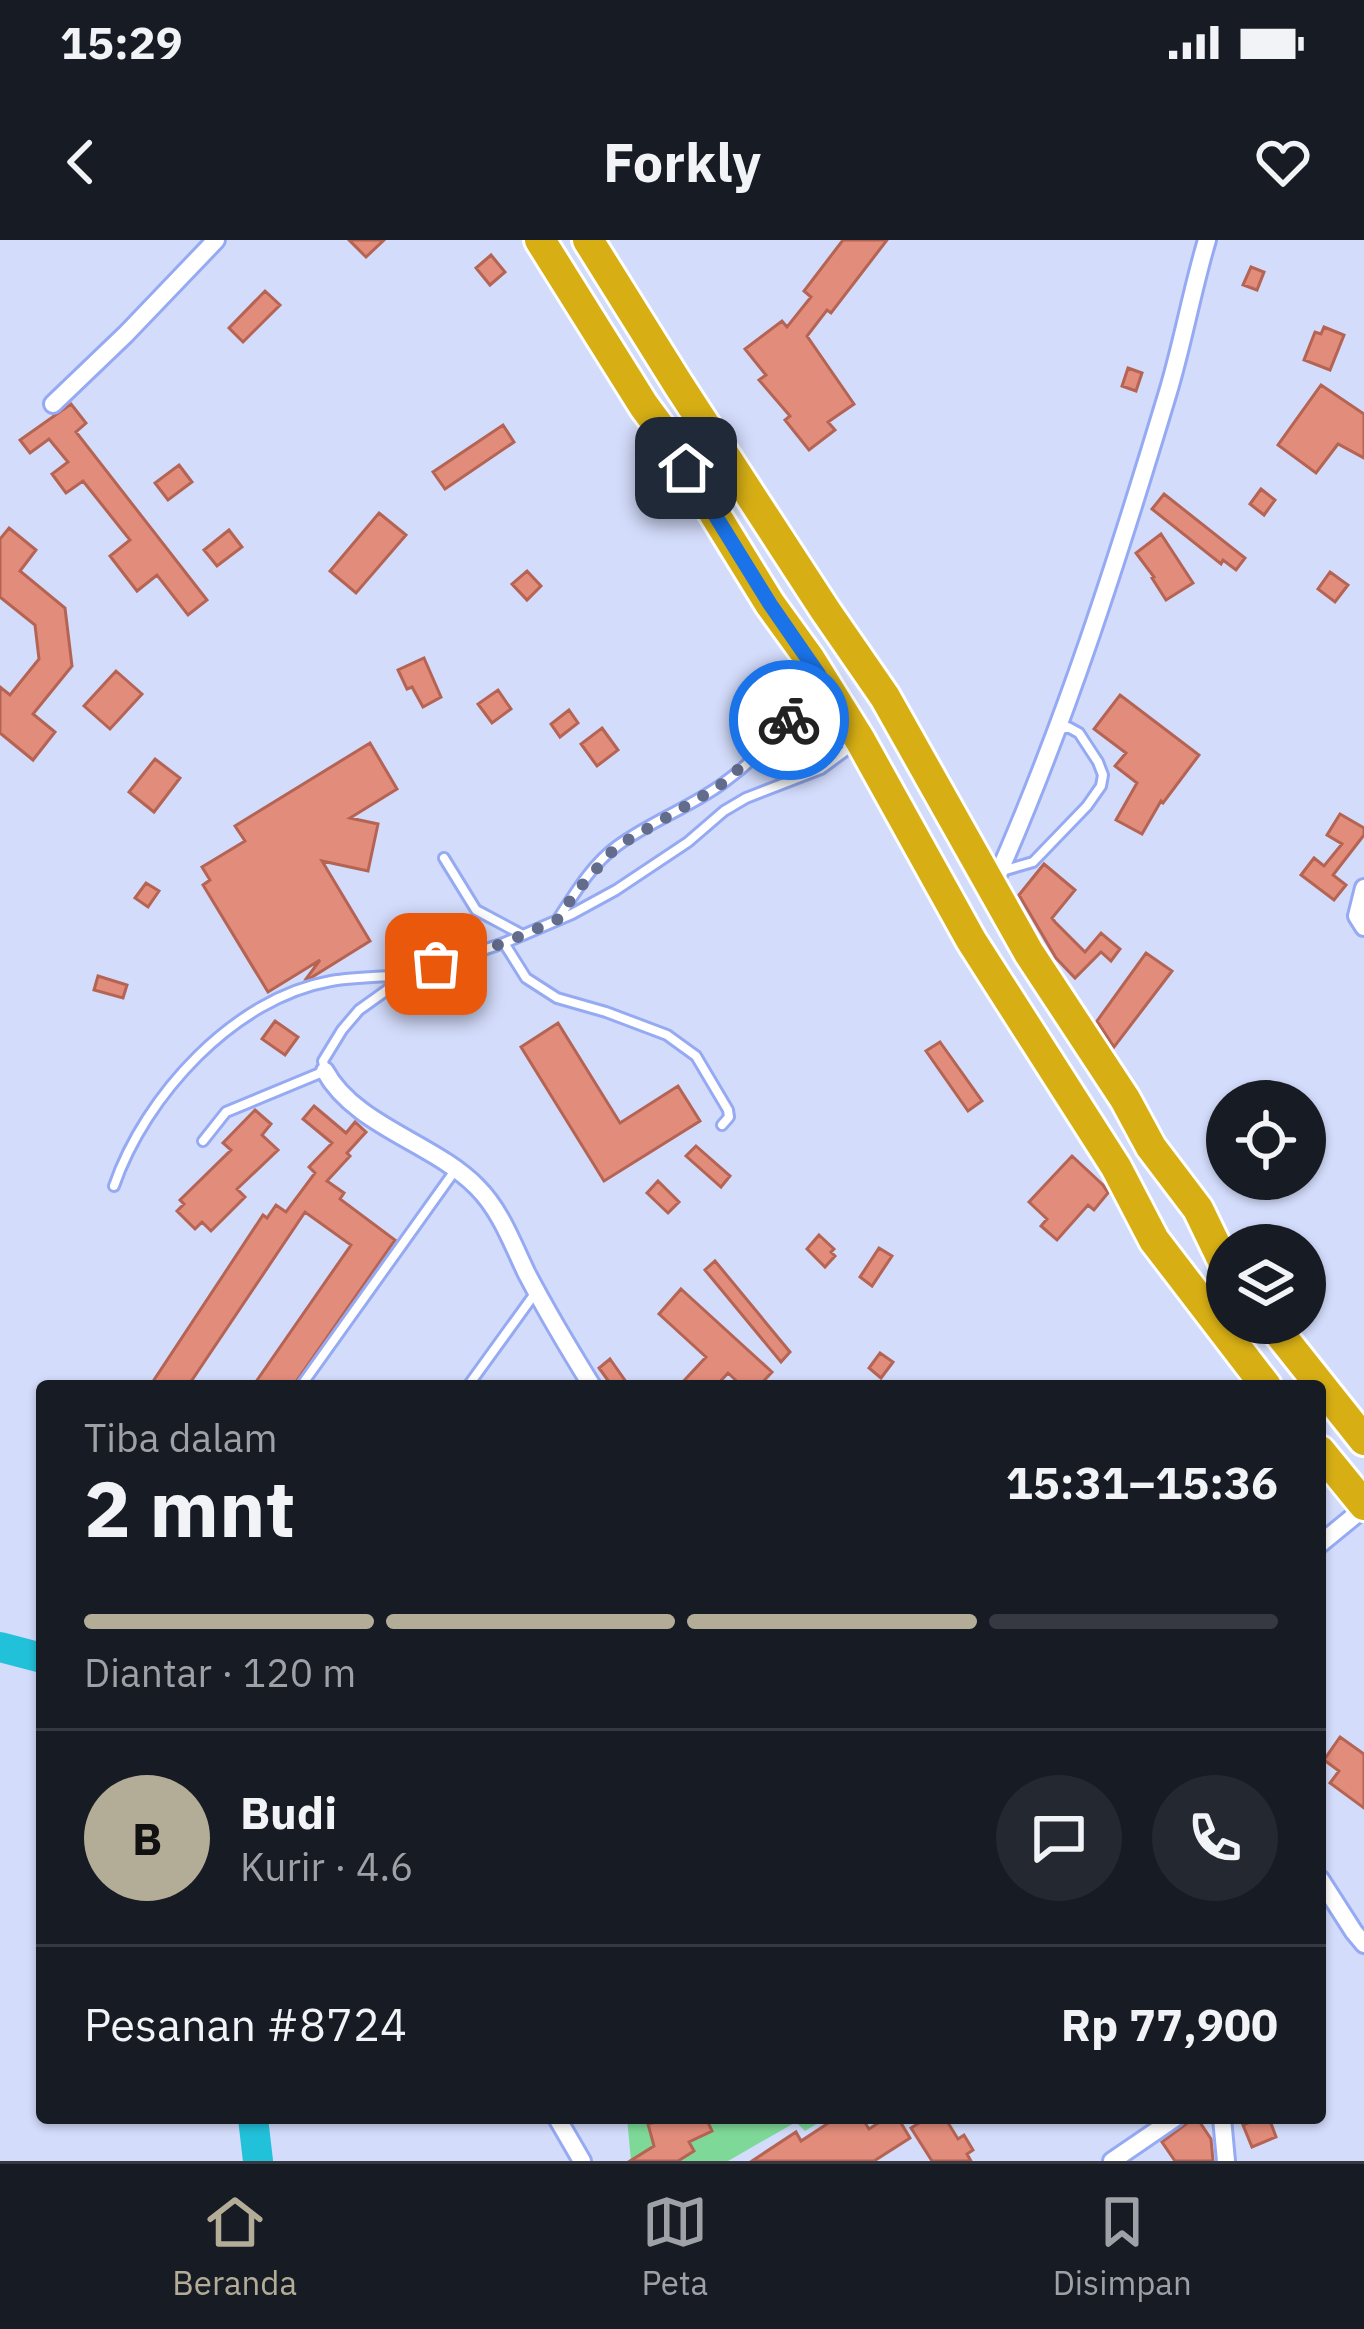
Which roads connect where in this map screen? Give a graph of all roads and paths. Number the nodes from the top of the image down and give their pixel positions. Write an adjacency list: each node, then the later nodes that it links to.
1 (215, 240): 6 (street)
2 (540, 240): 7 (highway)
3 (588, 240): 5 (highway)
4 (1207, 240): 9 (street)
5 (678, 384): 7 (highway); 12 (highway)
6 (53, 404)
7 (644, 406): 8 (highway)
8 (819, 675): 10 (highway); 14 (lane)
9 (1055, 731): 12 (street); 12 (lane)
10 (860, 740): 14 (lane); 20 (highway)
11 (444, 858): 16 (lane)
12 (996, 879): 18 (highway)
13 (1364, 888): 15 (street)
14 (557, 920): 16 (lane)
15 (1364, 927)
16 (522, 935): 17 (lane)
17 (504, 943): 19 (lane); 22 (lane)
18 (1040, 969): 20 (highway); 26 (highway)
19 (408, 975): 21 (lane); 25 (lane)
20 (1002, 990): 32 (highway)
21 (325, 1071): 23 (lane); 24 (street)
22 (722, 1125)
23 (203, 1141)
24 (457, 1168): 27 (street); 29 (lane)
25 (113, 1186)
26 (1206, 1226)
27 (537, 1291): 30 (lane); 31 (street)
28 (1288, 1344): 33 (highway)
29 (305, 1380)
30 (472, 1380)
31 (589, 1380)
32 (1261, 1380)
33 (1316, 1380)
34 (1326, 1392): 35 (highway)
35 (1364, 1440)
36 (1326, 1458): 37 (highway)
37 (1364, 1507): 38 (street)
38 (1326, 1539)
39 (1326, 1888): 40 (street)
40 (1364, 1944)
41 (560, 2124): 44 (street)
42 (1166, 2124): 45 (street)
43 (1223, 2124): 46 (street)
44 (582, 2161)
45 (1112, 2161)
46 (1226, 2161)

